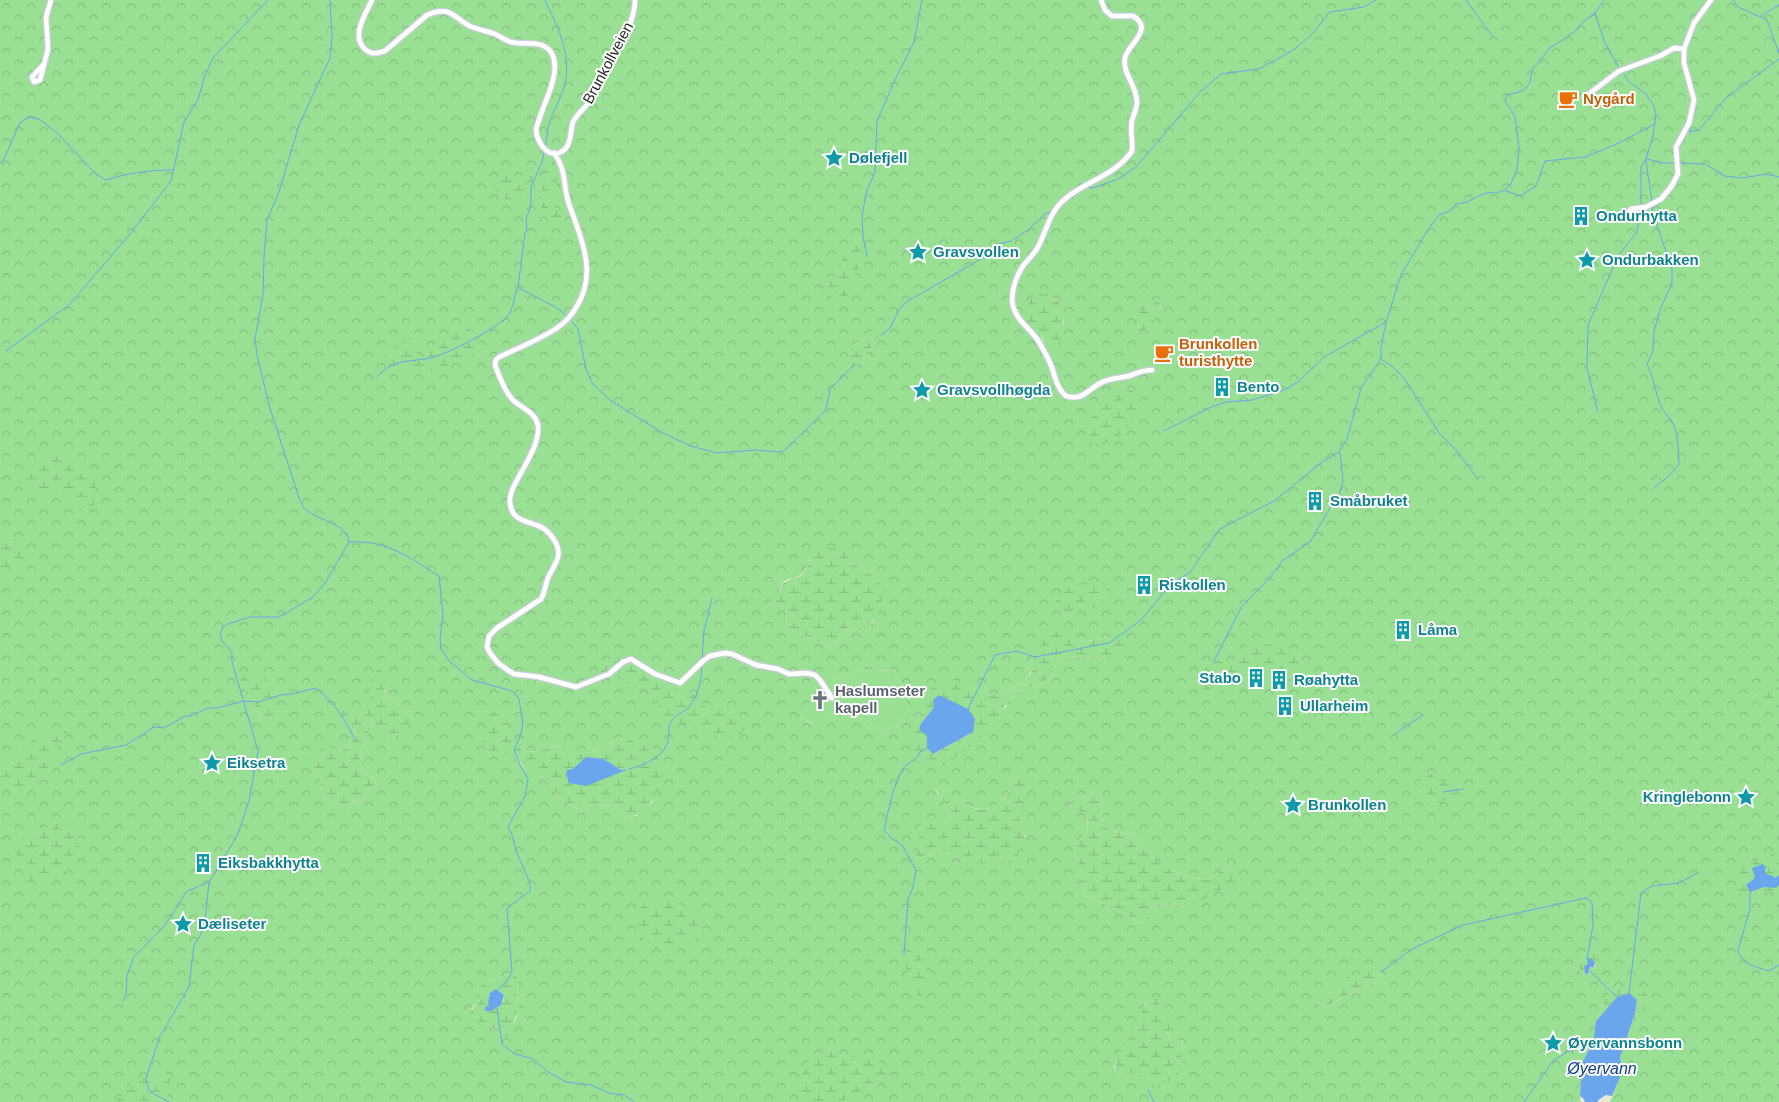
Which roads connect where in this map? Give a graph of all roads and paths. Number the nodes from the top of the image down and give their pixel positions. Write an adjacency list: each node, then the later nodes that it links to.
1 (51, 0): 7 (street)
2 (372, 0): 9 (street)
3 (635, 0): 9 (street, Brunkollveien)
4 (1101, 0): 11 (street)
5 (1711, 0): 6 (street)
6 (1684, 49): 8 (street); 10 (street)
7 (44, 64)
8 (1585, 98)
9 (554, 153): 12 (street)
10 (1628, 214)
11 (1152, 370)
12 (832, 698)

